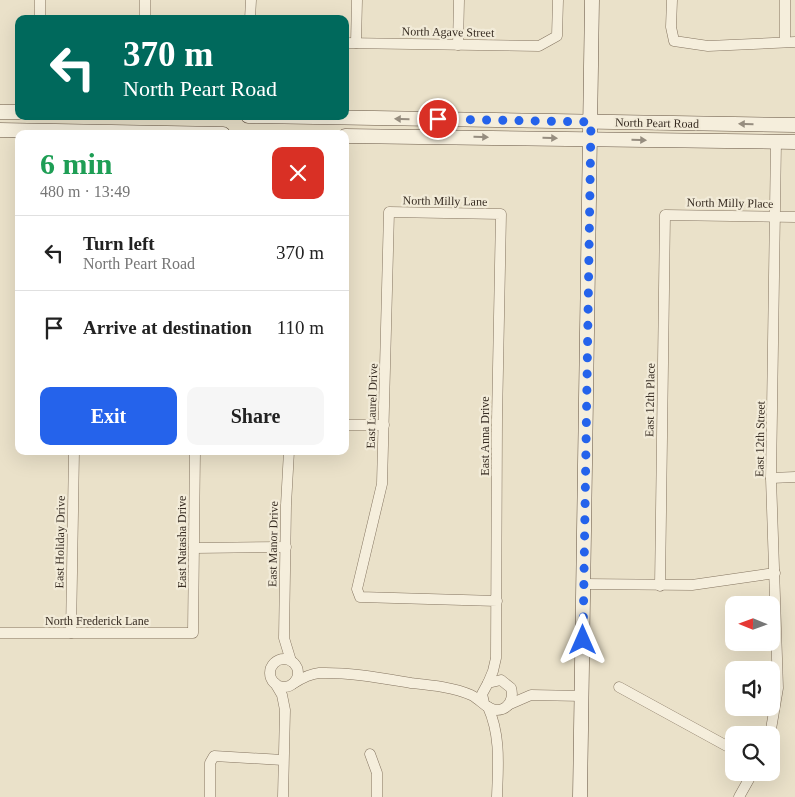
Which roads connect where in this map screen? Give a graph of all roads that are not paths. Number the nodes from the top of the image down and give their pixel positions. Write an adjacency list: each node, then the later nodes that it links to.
1 (40, 0): 10 (street)
2 (146, 0): 11 (street)
3 (250, 0): 12 (street)
4 (357, 0): 15 (street)
5 (459, 0): 16 (street)
6 (558, 0): 16 (street, North Agave Street)
7 (592, 0): 20 (street)
8 (672, 0): 13 (street)
9 (785, 0): 13 (street)
10 (40, 15)
11 (145, 15)
12 (250, 15)
13 (790, 42)
14 (349, 43): 15 (street, North Agave Street)
15 (356, 43): 16 (street, North Agave Street)
16 (458, 45)
17 (0, 112): 18 (street)
18 (15, 112)
19 (349, 118): 20 (street, North Peart Road, one-way to 19)
20 (591, 122): 21 (street, North Peart Road, one-way to 20); 25 (street)
21 (795, 125)
22 (0, 130): 23 (street)
23 (15, 130)
24 (349, 136): 25 (street, North Peart Road, one-way to 25)
25 (591, 139): 26 (street, North Peart Road, one-way to 26); 43 (street)
26 (776, 142): 27 (street, North Peart Road); 31 (street, East 12th Street)
27 (795, 142)
28 (389, 212): 29 (street, North Milly Lane); 34 (street, East Laurel Drive)
29 (501, 214): 45 (street, East Anna Drive)
30 (665, 215): 31 (street, North Milly Place); 44 (street, East 12th Place)
31 (776, 216): 32 (street, North Milly Place); 39 (street, East 12th Street)
32 (795, 217)
33 (349, 425): 34 (street)
34 (384, 425): 45 (street, East Laurel Drive)
35 (74, 455): 47 (street, East Holiday Drive)
36 (195, 455): 41 (street, East Natasha Drive)
37 (289, 455): 40 (street, East Manor Drive)
38 (795, 477): 39 (street)
39 (771, 478): 42 (street, East 12th Street)
40 (286, 547): 41 (street); 49 (street, East Manor Drive)
41 (194, 548): 48 (street, East Natasha Drive)
42 (775, 574): 44 (street); 65 (street, East 12th Street)
43 (583, 584): 44 (street); 61 (street)
44 (660, 586)
45 (497, 601): 50 (street, East Anna Drive)
46 (0, 633): 47 (street, North Frederick Lane)
47 (71, 633): 48 (street, North Frederick Lane)
48 (193, 633)
49 (284, 638): 51 (street, East Manor Drive); 52 (street, East Manor Drive)
50 (496, 658): 56 (street, East Anna Drive); 57 (street, East Anna Drive)
51 (292, 662): 52 (street); 53 (street); 55 (street)
52 (274, 664): 54 (street)
53 (318, 673): 55 (street); 59 (street)
54 (275, 683): 55 (street); 64 (street)
55 (294, 683): 64 (street)
56 (507, 683): 57 (street); 60 (street); 63 (street)
57 (487, 684): 59 (street); 62 (street)
58 (618, 687): 67 (street)
59 (462, 692): 62 (street)
60 (531, 696): 61 (street); 63 (street)
61 (582, 696): 75 (street)
62 (486, 705): 63 (street); 66 (street)
63 (507, 707): 66 (street)
64 (284, 710): 69 (street)
65 (772, 726)
66 (497, 738): 74 (street)
67 (725, 745)
68 (370, 754): 73 (street)
69 (283, 760): 71 (street); 72 (street)
70 (748, 781): 76 (street)
71 (210, 797)
72 (283, 797)
73 (377, 797)
74 (497, 797)
75 (580, 797)
76 (739, 797)

